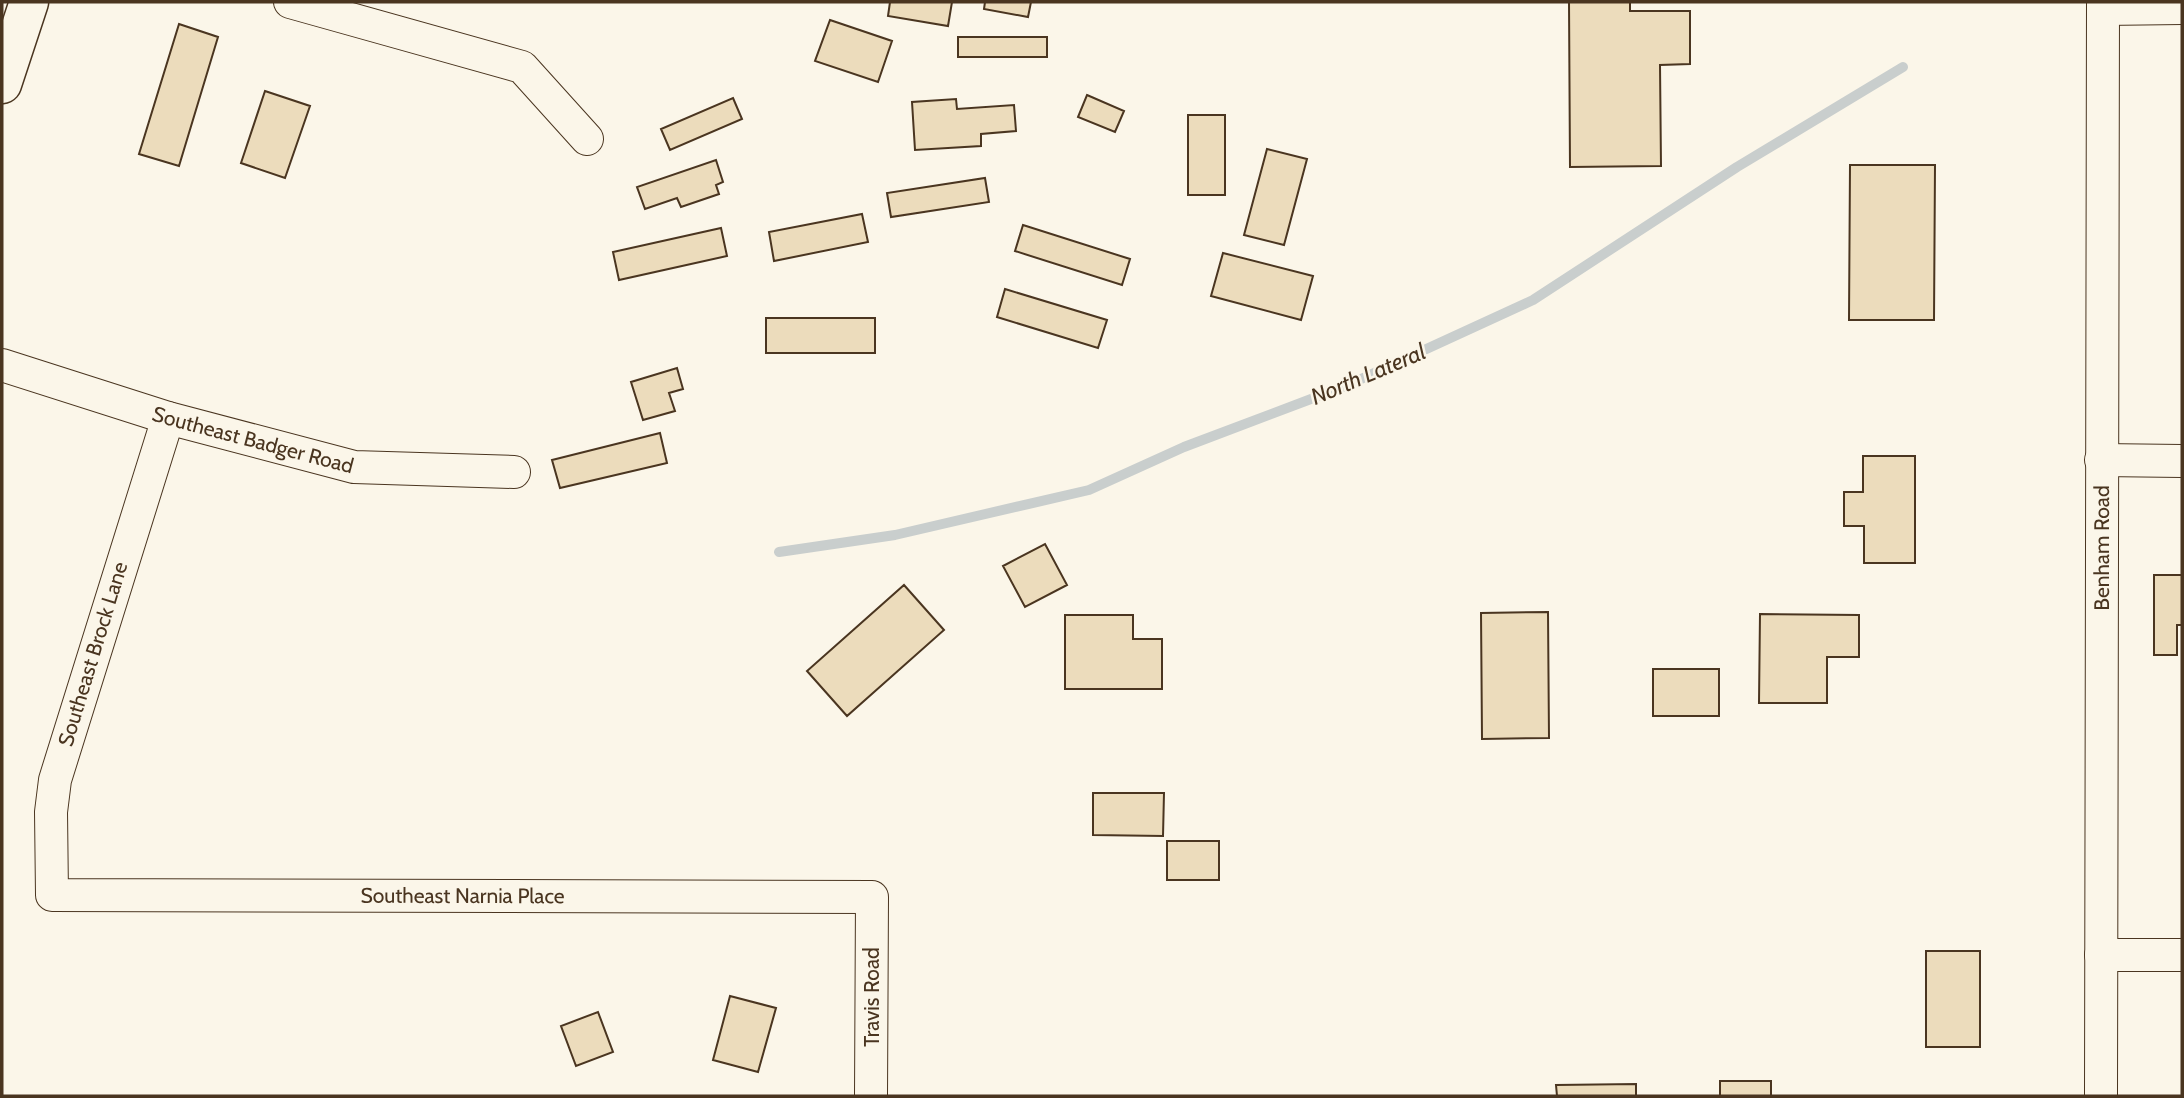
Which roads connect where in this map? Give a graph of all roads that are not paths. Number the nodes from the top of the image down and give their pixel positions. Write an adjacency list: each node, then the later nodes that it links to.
1 (29, 2): 5 (street)
2 (290, 2): 6 (street)
3 (2103, 5): 4 (street); 9 (street, Benham Road)
4 (2182, 8)
5 (2, 84)
6 (587, 139)
7 (2, 365): 8 (street, Southeast Badger Road)
8 (168, 418): 11 (street, Southeast Badger Road); 12 (street, Southeast Brock Lane)
9 (2101, 460): 10 (street); 15 (street, Benham Road)
10 (2182, 461)
11 (514, 472)
12 (52, 895): 13 (street, Southeast Narnia Place)
13 (872, 897): 16 (street, Travis Road)
14 (2182, 955): 15 (street)
15 (2101, 956): 17 (street, Benham Road)
16 (871, 1096)
17 (2101, 1096)

